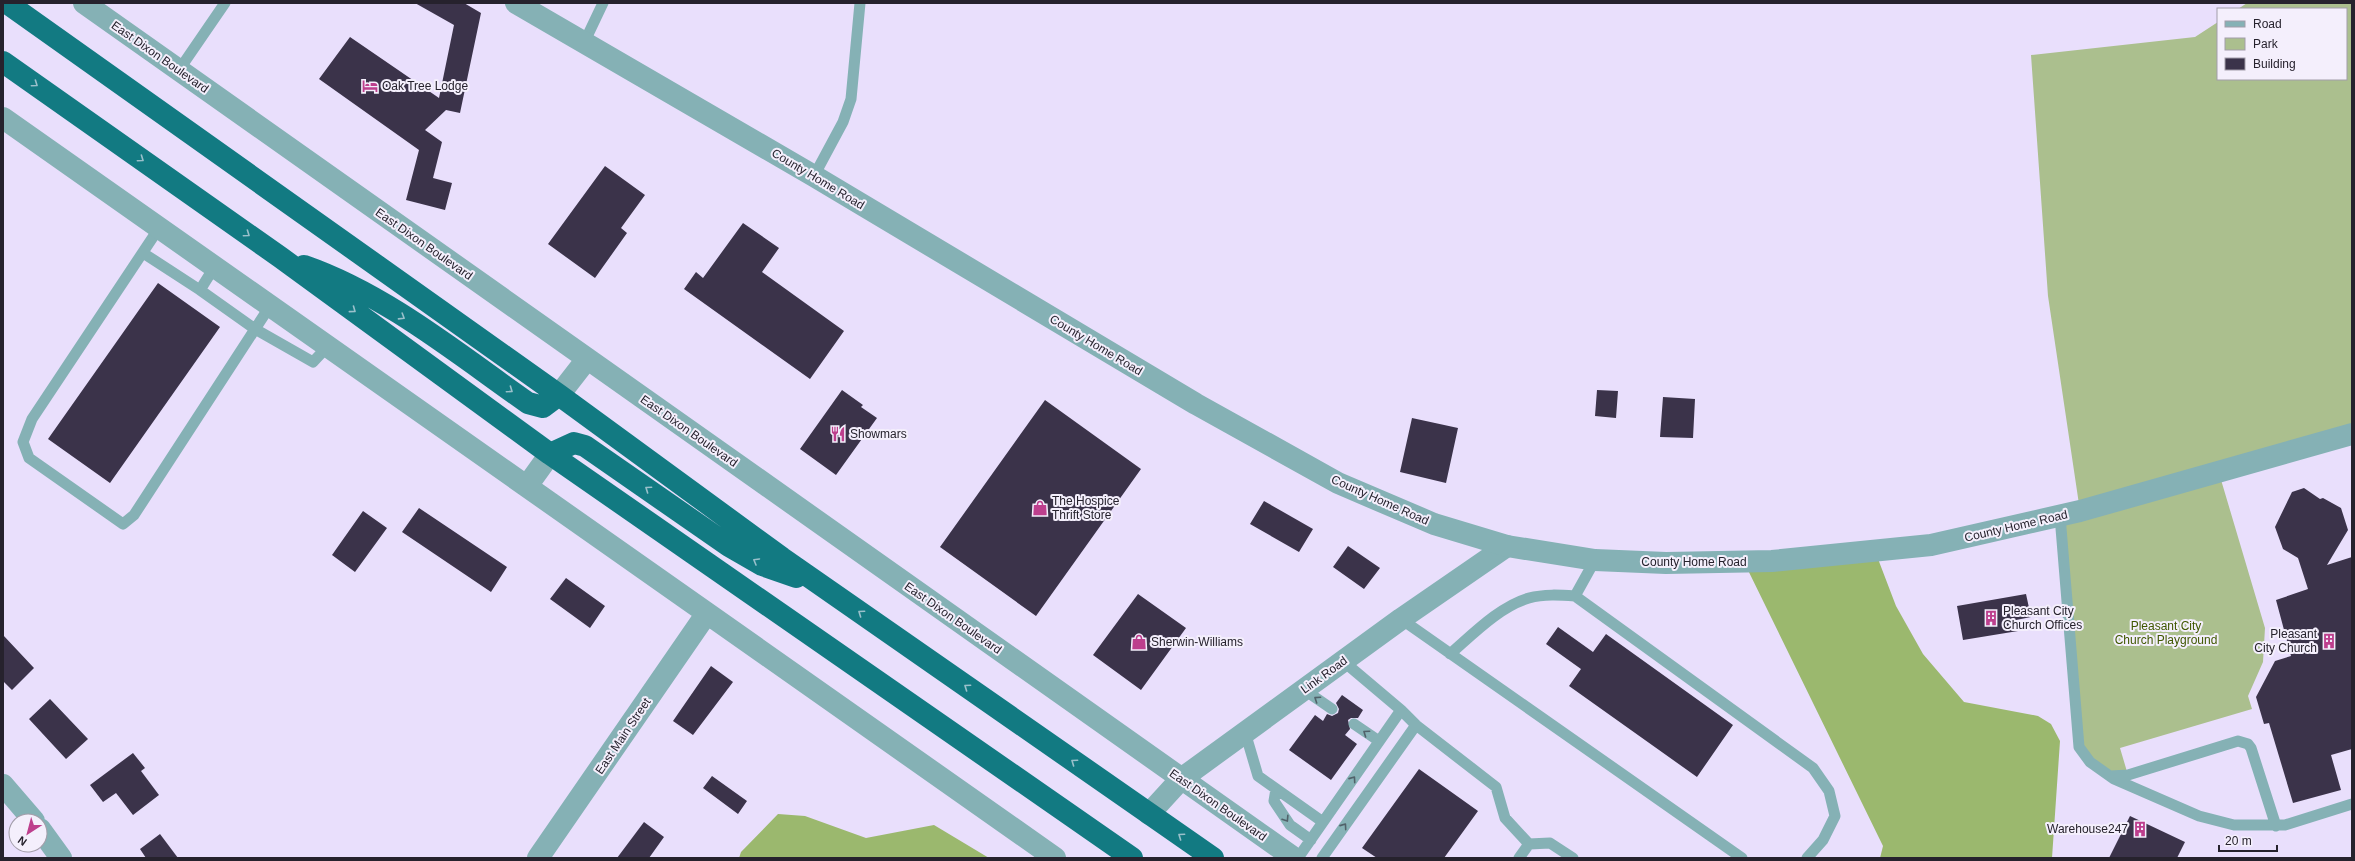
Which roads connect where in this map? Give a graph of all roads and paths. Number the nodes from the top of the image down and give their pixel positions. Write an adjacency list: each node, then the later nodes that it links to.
1 (8, 3): 21 (highway)
2 (84, 3): 9 (street, East Dixon Boulevard)
3 (225, 3): 9 (lane)
4 (516, 3): 7 (street, County Home Road)
5 (603, 3): 7 (lane)
6 (860, 3): 11 (lane)
7 (584, 43): 11 (street, County Home Road)
8 (3, 62): 14 (highway, one-way to 14)
9 (179, 70): 20 (street, East Dixon Boulevard)
10 (3, 118): 12 (street)
11 (814, 176): 26 (street, County Home Road)
12 (159, 228): 13 (lane); 15 (street)
13 (143, 253): 16 (lane); 18 (lane)
14 (280, 257): 21 (highway, one-way to 21); 23 (highway, one-way to 23)
15 (214, 266): 16 (lane); 17 (street)
16 (200, 290): 18 (lane)
17 (270, 306): 18 (lane); 19 (street)
18 (254, 329): 19 (lane)
19 (328, 346): 24 (street)
20 (587, 359): 21 (street); 42 (street, East Dixon Boulevard)
21 (560, 395): 28 (highway)
22 (2352, 434): 25 (street, County Home Road)
23 (550, 454): 24 (street); 28 (highway, one-way to 23); 56 (highway)
24 (527, 486): 30 (street)
25 (2060, 516): 27 (street, County Home Road); 41 (lane)
26 (1507, 546): 27 (street, County Home Road); 31 (street, Link Road)
27 (1595, 560): 29 (lane)
28 (818, 584): 47 (highway, one-way to 28)
29 (1575, 596): 32 (lane); 64 (lane)
30 (707, 613): 54 (street, East Main Street); 55 (street)
31 (1401, 619): 32 (lane); 33 (street, Link Road)
32 (1450, 654): 63 (lane)
33 (1343, 661): 34 (street, Link Road); 36 (lane)
34 (1303, 690): 35 (lane, one-way to 34); 39 (street, Link Road)
35 (1332, 708)
36 (1401, 710): 38 (lane); 40 (lane)
37 (1354, 724): 40 (lane, one-way to 37)
38 (1416, 725): 52 (lane); 60 (lane, one-way to 38)
39 (1245, 732): 42 (street, Link Road); 44 (lane)
40 (1379, 741): 48 (lane, one-way to 40)
41 (2110, 776): 49 (lane); 49 (lane)
42 (1181, 779): 47 (street, Link Road); 58 (street, East Dixon Boulevard)
43 (3, 785): 46 (street)
44 (1276, 790): 48 (lane); 50 (lane, one-way to 50)
45 (2352, 804): 49 (lane)
46 (27, 813)
47 (1149, 814): 57 (highway, one-way to 47)
48 (1323, 822): 50 (lane)
49 (2276, 826)
50 (1311, 840): 59 (lane)
51 (48, 841): 53 (street)
52 (1529, 844): 61 (lane); 62 (lane)
53 (60, 858)
54 (538, 858)
55 (1055, 858)
56 (1132, 858)
57 (1213, 858)
58 (1294, 858)
59 (1298, 858)
60 (1322, 858)
61 (1519, 858)
62 (1573, 858)
63 (1742, 858)
64 (1807, 858)

